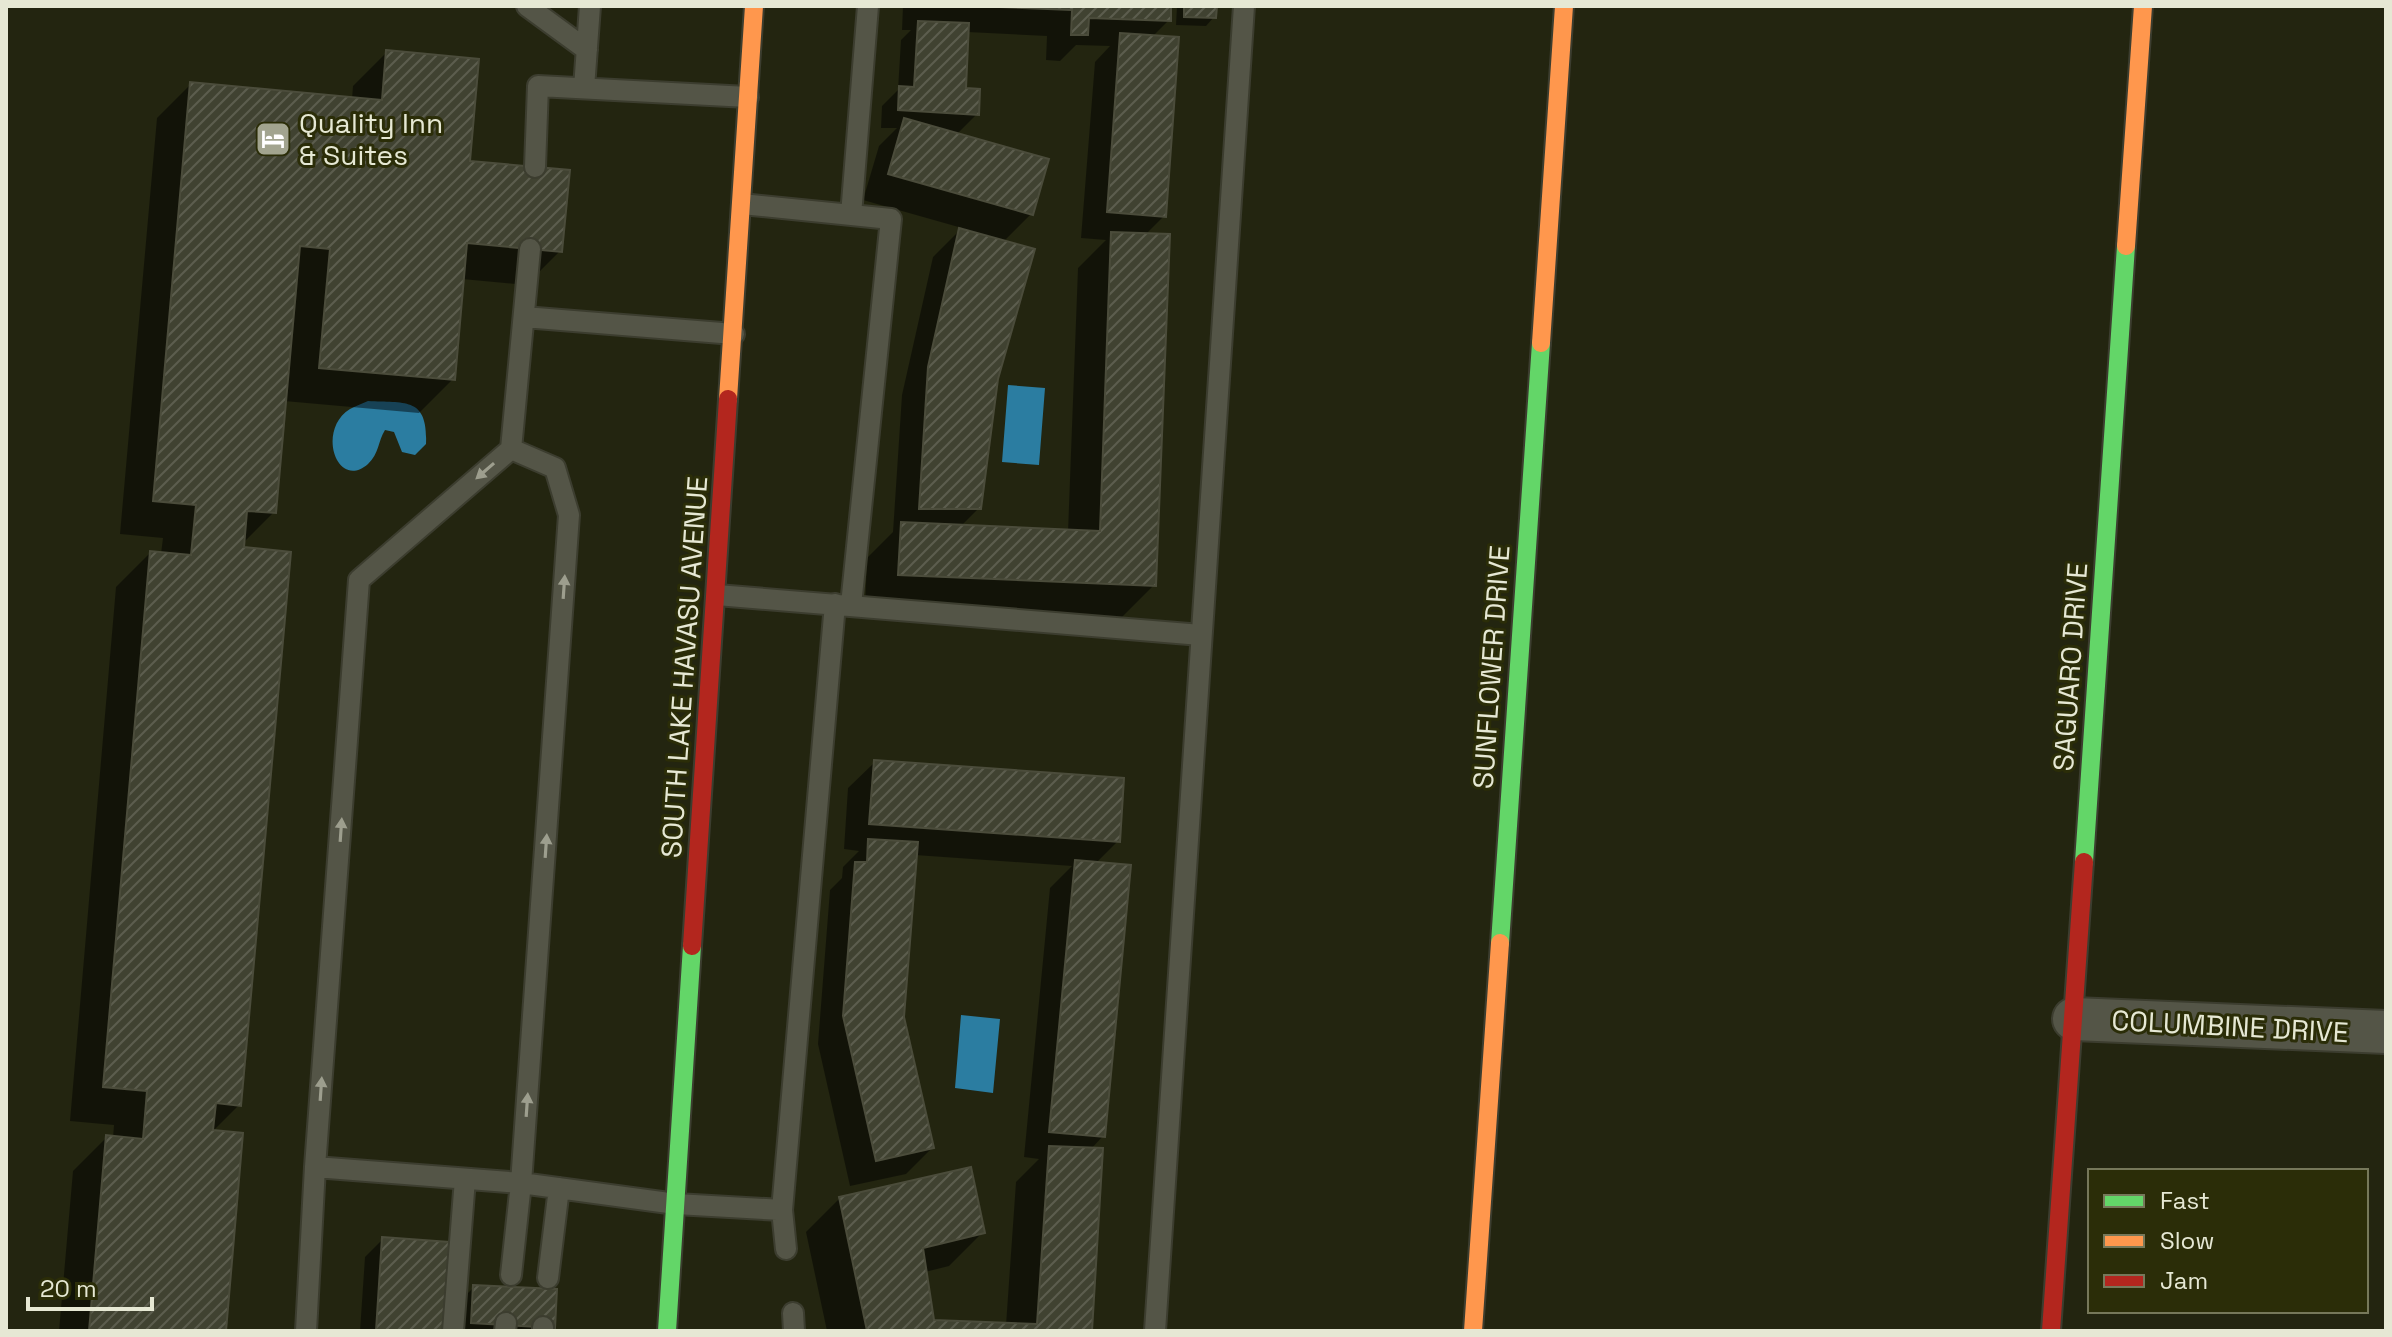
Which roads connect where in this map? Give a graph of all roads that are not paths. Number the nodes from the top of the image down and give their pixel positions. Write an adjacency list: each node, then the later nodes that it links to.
1 (527, 6): 8 (lane)
2 (590, 6): 8 (lane)
3 (754, 6): 10 (street, SOUTH LAKE HAVASU AVENUE)
4 (868, 6): 13 (lane)
5 (1244, 6): 20 (lane)
6 (1564, 6): 36 (street, SUNFLOWER DRIVE)
7 (2143, 6): 21 (street, SAGUARO DRIVE)
8 (587, 50): 9 (lane)
9 (584, 88): 10 (lane); 11 (lane)
10 (748, 97): 12 (street, SOUTH LAKE HAVASU AVENUE)
11 (535, 167)
12 (742, 204): 13 (lane); 16 (street, SOUTH LAKE HAVASU AVENUE)
13 (851, 215): 19 (lane)
14 (530, 249): 15 (lane)
15 (524, 317): 16 (lane); 17 (lane)
16 (734, 334): 18 (street, SOUTH LAKE HAVASU AVENUE)
17 (511, 449): 23 (lane); 25 (lane, one-way to 17)
18 (717, 595): 19 (lane); 27 (street, SOUTH LAKE HAVASU AVENUE)
19 (843, 604): 20 (lane); 28 (lane)
20 (1201, 635): 35 (lane)
21 (2074, 1019): 22 (street, COLUMBINE DRIVE); 37 (street, SAGUARO DRIVE)
22 (2386, 1032)
23 (315, 1167): 24 (lane); 32 (lane)
24 (465, 1179): 25 (lane); 33 (lane)
25 (521, 1183): 26 (lane); 30 (lane)
26 (559, 1188): 27 (lane); 31 (lane)
27 (676, 1204): 28 (lane); 34 (street, SOUTH LAKE HAVASU AVENUE)
28 (782, 1210): 29 (lane)
29 (786, 1249)
30 (511, 1275)
31 (548, 1278)
32 (306, 1331)
33 (453, 1331)
34 (667, 1331)
35 (1155, 1331)
36 (1473, 1331)
37 (2051, 1331)

